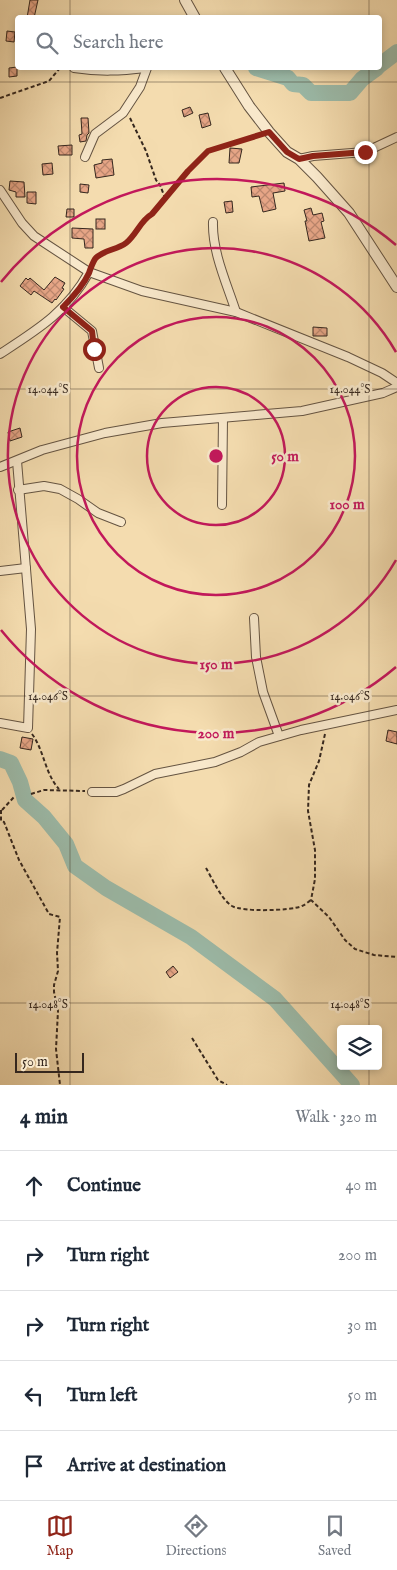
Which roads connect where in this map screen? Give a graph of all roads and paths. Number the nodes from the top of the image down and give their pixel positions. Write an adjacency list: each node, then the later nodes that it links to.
1 (185, 0): 2 (street)
2 (193, 15)
3 (58, 70): 8 (path)
4 (86, 70): 5 (street)
5 (128, 70)
6 (146, 70): 9 (street)
7 (226, 70): 10 (street)
8 (0, 98)
9 (126, 108): 12 (street); 15 (path)
10 (269, 132): 13 (street); 15 (path)
11 (397, 137): 13 (street)
12 (85, 157)
13 (299, 159): 18 (street)
14 (0, 190): 17 (street)
15 (165, 198): 17 (path)
16 (213, 222): 20 (street)
17 (89, 272): 19 (street); 20 (street)
18 (397, 287)
19 (63, 307): 21 (street); 22 (street)
20 (236, 312): 23 (street)
21 (0, 354)
22 (99, 368)
23 (397, 383)
24 (397, 387): 25 (street)
25 (223, 418): 26 (street); 29 (street)
26 (17, 461): 27 (street); 28 (street)
27 (0, 467)
28 (18, 490): 30 (street); 31 (street)
29 (222, 505)
30 (121, 522)
31 (26, 568): 32 (street); 37 (street)
32 (0, 571)
33 (254, 618): 38 (street)
34 (397, 710): 36 (street)
35 (0, 723): 37 (street)
36 (328, 724): 38 (street); 45 (path)
37 (28, 728): 39 (path)
38 (279, 736): 40 (street)
39 (59, 790): 40 (path); 41 (path)
40 (92, 792)
41 (31, 794)
42 (14, 796): 43 (path)
43 (1, 811): 48 (path)
44 (206, 868): 45 (path)
45 (311, 900): 46 (path)
46 (397, 957)
47 (192, 1038): 49 (path)
48 (60, 1085)
49 (227, 1085)

